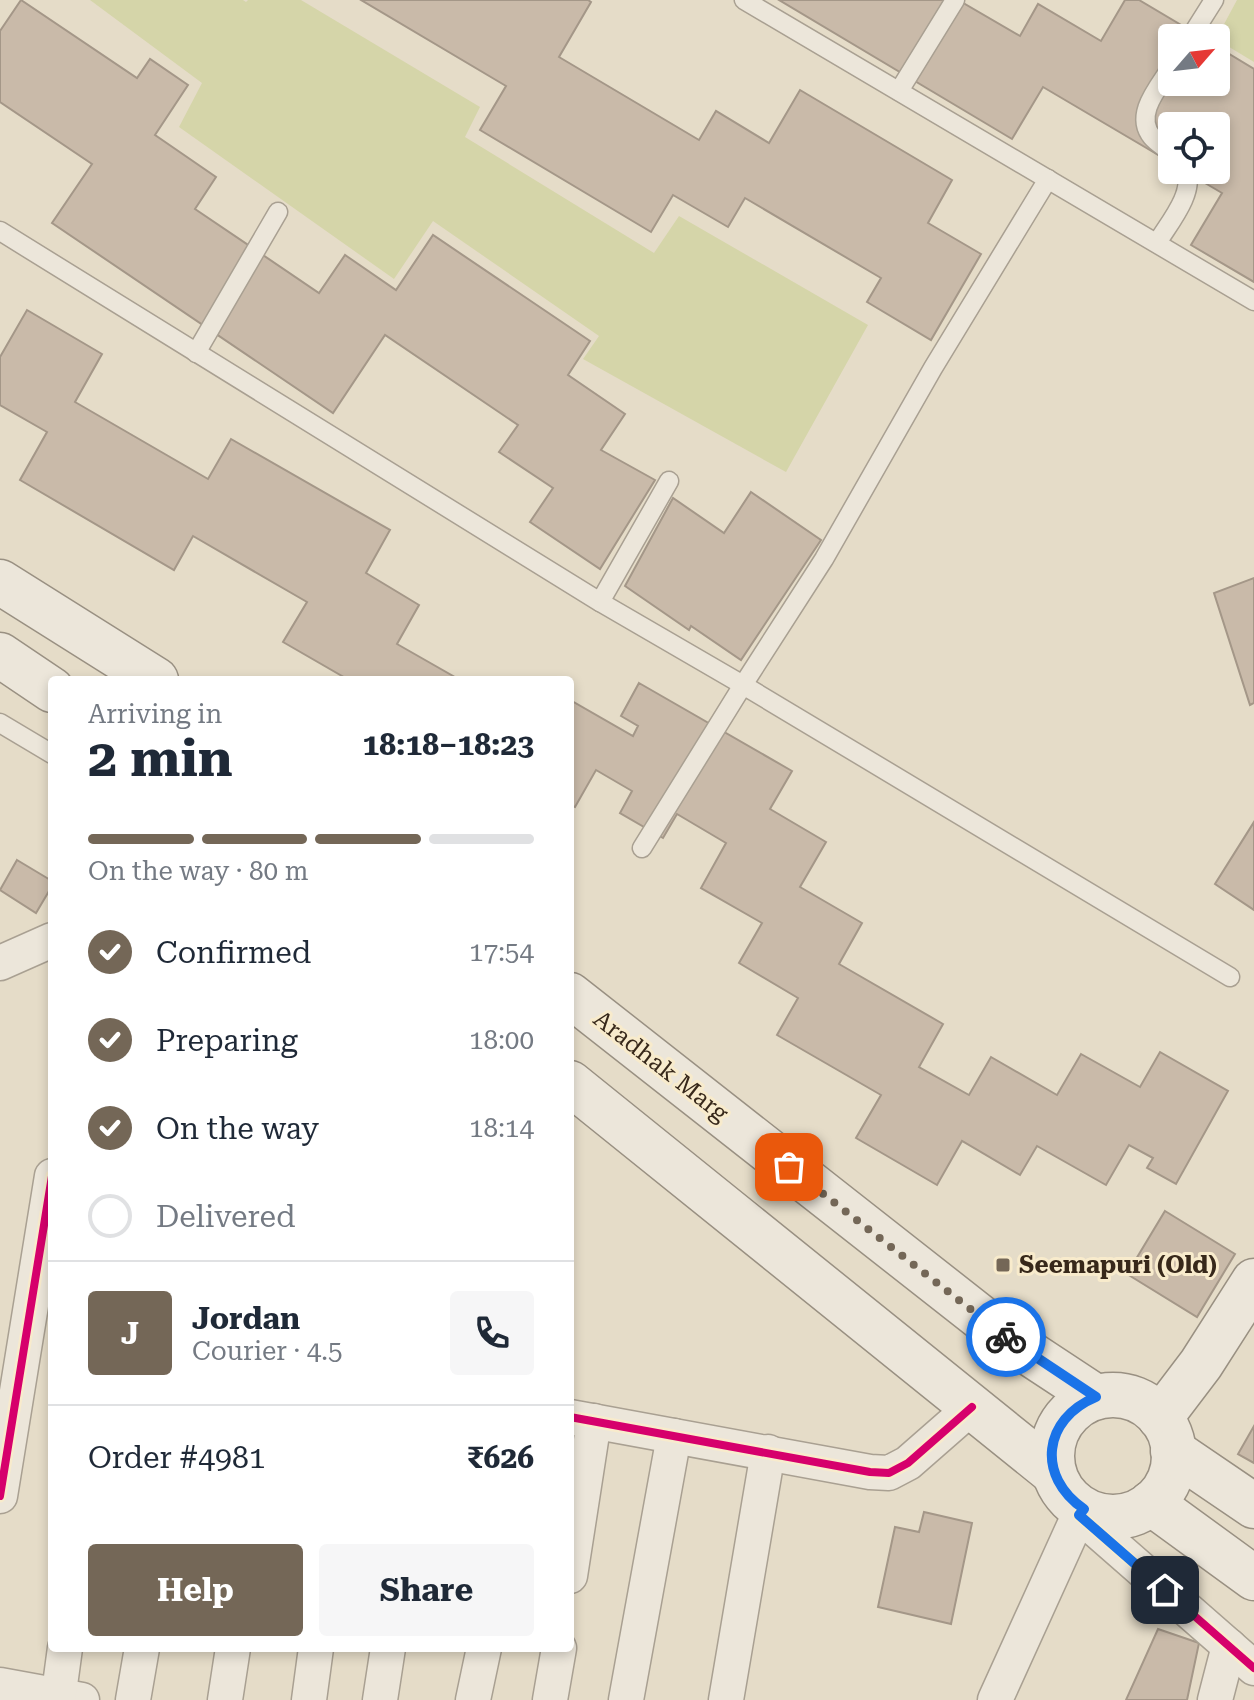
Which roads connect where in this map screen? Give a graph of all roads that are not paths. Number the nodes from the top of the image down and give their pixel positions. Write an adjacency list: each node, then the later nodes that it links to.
1 (744, 0): 6 (lane)
2 (955, 0): 6 (lane)
3 (1214, 0): 4 (lane)
4 (1199, 24)
5 (1158, 88): 7 (lane)
6 (899, 91): 8 (lane)
7 (1158, 142)
8 (1048, 179): 12 (lane); 20 (lane)
9 (1188, 184): 12 (lane)
10 (278, 212): 14 (lane)
11 (0, 231): 14 (lane)
12 (1157, 243): 13 (lane)
13 (1254, 301)
14 (196, 353): 17 (lane)
15 (669, 481): 17 (lane)
16 (0, 582): 19 (main road)
17 (600, 602): 20 (lane)
18 (0, 655): 21 (main road)
19 (150, 676)
20 (743, 685): 24 (lane); 27 (lane)
21 (48, 686)
22 (0, 723): 23 (lane)
23 (48, 752)
24 (642, 848)
25 (48, 942): 26 (street)
26 (0, 963)
27 (1230, 977)
28 (574, 998): 34 (main road, Aradhak Marg)
29 (574, 1086): 35 (main road)
30 (48, 1224): 33 (street)
31 (1254, 1281): 37 (main road)
32 (1254, 1311): 37 (main road)
33 (40, 1320): 41 (street)
34 (1096, 1397): 37 (main road); 40 (main road)
35 (972, 1407): 39 (street); 40 (main road)
36 (582, 1419): 38 (street); 45 (street)
37 (1168, 1434): 42 (main road); 43 (main road)
38 (674, 1436): 39 (street); 63 (street)
39 (768, 1452): 64 (street)
40 (1054, 1473): 44 (main road)
41 (0, 1496)
42 (1151, 1503): 44 (main road); 46 (main road)
43 (1254, 1506)
44 (1081, 1512): 54 (street); 65 (street)
45 (574, 1524)
46 (1254, 1578)
47 (65, 1652): 56 (street)
48 (141, 1652): 57 (street)
49 (232, 1652): 58 (street)
50 (315, 1652): 59 (street)
51 (387, 1652): 60 (street)
52 (483, 1652): 61 (street)
53 (558, 1652): 62 (street)
54 (1242, 1657): 66 (street)
55 (0, 1685): 56 (street)
56 (66, 1699)
57 (133, 1700)
58 (225, 1700)
59 (309, 1700)
60 (380, 1700)
61 (473, 1700)
62 (550, 1700)
63 (626, 1700)
64 (726, 1700)
65 (995, 1700)
66 (1215, 1700)

